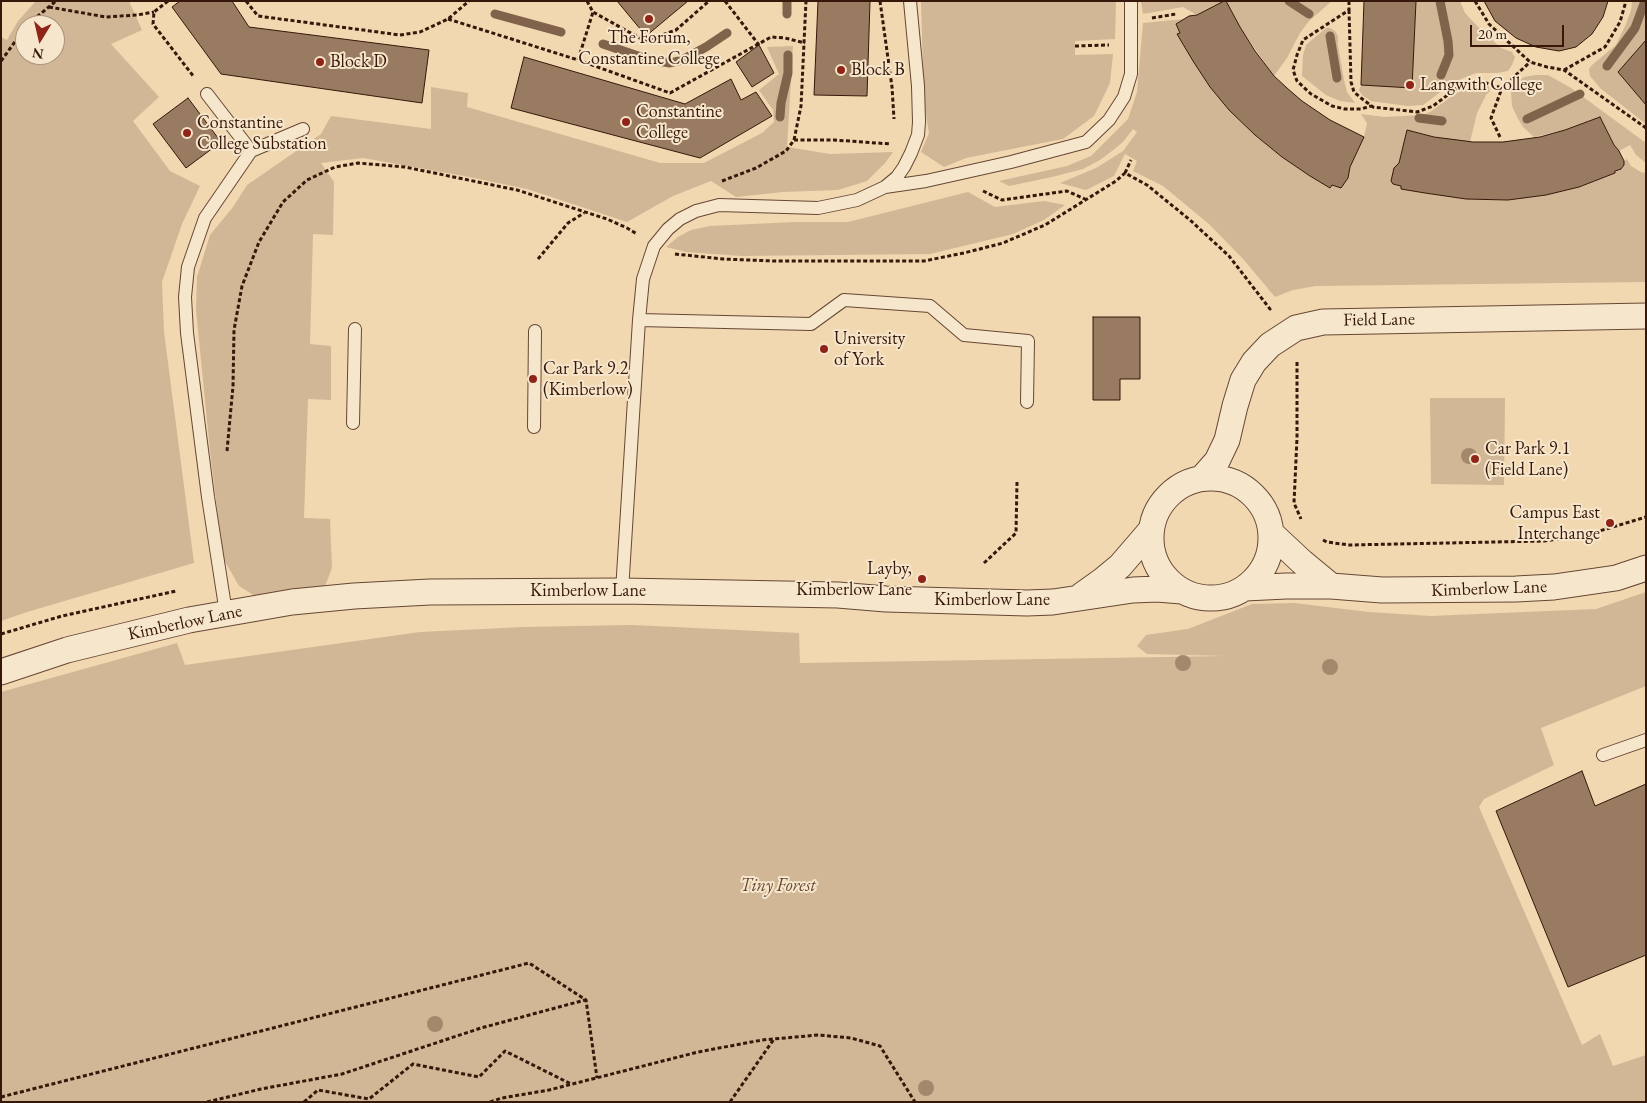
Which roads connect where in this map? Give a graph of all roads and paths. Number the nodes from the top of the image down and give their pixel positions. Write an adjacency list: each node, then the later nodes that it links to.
1 (56, 1): 15 (path)
2 (168, 1): 17 (path)
3 (246, 1): 20 (path)
4 (469, 1): 20 (path)
5 (587, 1): 18 (path)
6 (709, 1): 18 (path)
7 (725, 1): 24 (path)
8 (806, 1): 22 (path)
9 (880, 1): 37 (path)
10 (910, 1): 39 (lane)
11 (1131, 1): 23 (lane)
12 (1349, 1): 16 (path)
13 (1475, 1): 28 (path)
14 (1626, 1): 29 (path)
15 (49, 7): 17 (path); 19 (path)
16 (1349, 10): 32 (path); 32 (path)
17 (154, 12): 31 (path)
18 (594, 12): 26 (path)
19 (39, 15)
20 (448, 19): 26 (path)
21 (15, 41): 27 (path)
22 (805, 43): 24 (path); 36 (path)
23 (1132, 44): 25 (path); 43 (lane)
24 (759, 46): 26 (path)
25 (1075, 46)
26 (578, 60)
27 (1, 61)
28 (1530, 62): 29 (path); 30 (path)
29 (1564, 70): 33 (path)
30 (1502, 88): 32 (path); 35 (path)
31 (207, 94): 38 (lane)
32 (1372, 106)
33 (1646, 128)
34 (303, 129): 38 (lane)
35 (1500, 137)
36 (794, 140): 37 (path); 42 (path)
37 (896, 144): 39 (path)
38 (251, 151): 74 (lane)
39 (911, 153): 43 (lane)
40 (1131, 160): 41 (path)
41 (1125, 173): 47 (path); 49 (path)
42 (720, 182)
43 (885, 187): 47 (lane)
44 (584, 212): 46 (path); 48 (path); 58 (path)
45 (640, 226): 46 (path)
46 (634, 232): 47 (path)
47 (654, 246): 51 (lane)
48 (538, 259)
49 (1278, 306)
50 (1646, 316): 52 (street, Field Lane)
51 (639, 320): 55 (lane); 71 (lane)
52 (1296, 328): 59 (street, Field Lane); 62 (path)
53 (355, 329): 56 (lane)
54 (535, 331): 57 (lane)
55 (1027, 402)
56 (352, 423)
57 (534, 427)
58 (227, 454)
59 (1202, 478): 63 (street); 64 (street)
60 (1017, 482): 66 (path)
61 (1646, 517): 65 (path)
62 (1301, 521)
63 (1151, 530): 72 (street); 73 (street)
64 (1272, 533): 68 (street); 69 (street)
65 (1319, 538)
66 (984, 563)
67 (1646, 568): 68 (street, Kimberlow Lane)
68 (1331, 586): 69 (street, Kimberlow Lane)
69 (1244, 588): 72 (street)
70 (182, 590): 75 (path)
71 (622, 591): 73 (street, Kimberlow Lane); 74 (street, Kimberlow Lane)
72 (1182, 591): 73 (street, Kimberlow Lane)
73 (1079, 597)
74 (226, 613): 76 (street, Kimberlow Lane)
75 (1, 634)
76 (1, 672)
77 (1646, 740): 78 (lane)
78 (1603, 756)
79 (586, 1000): 81 (path); 83 (path); 84 (path)
80 (774, 1039): 81 (path); 87 (path); 88 (path)
81 (597, 1078): 82 (path)
82 (571, 1084): 85 (path); 86 (path)
83 (1, 1097)
84 (208, 1102)
85 (304, 1102)
86 (490, 1102)
87 (730, 1102)
88 (916, 1102)

